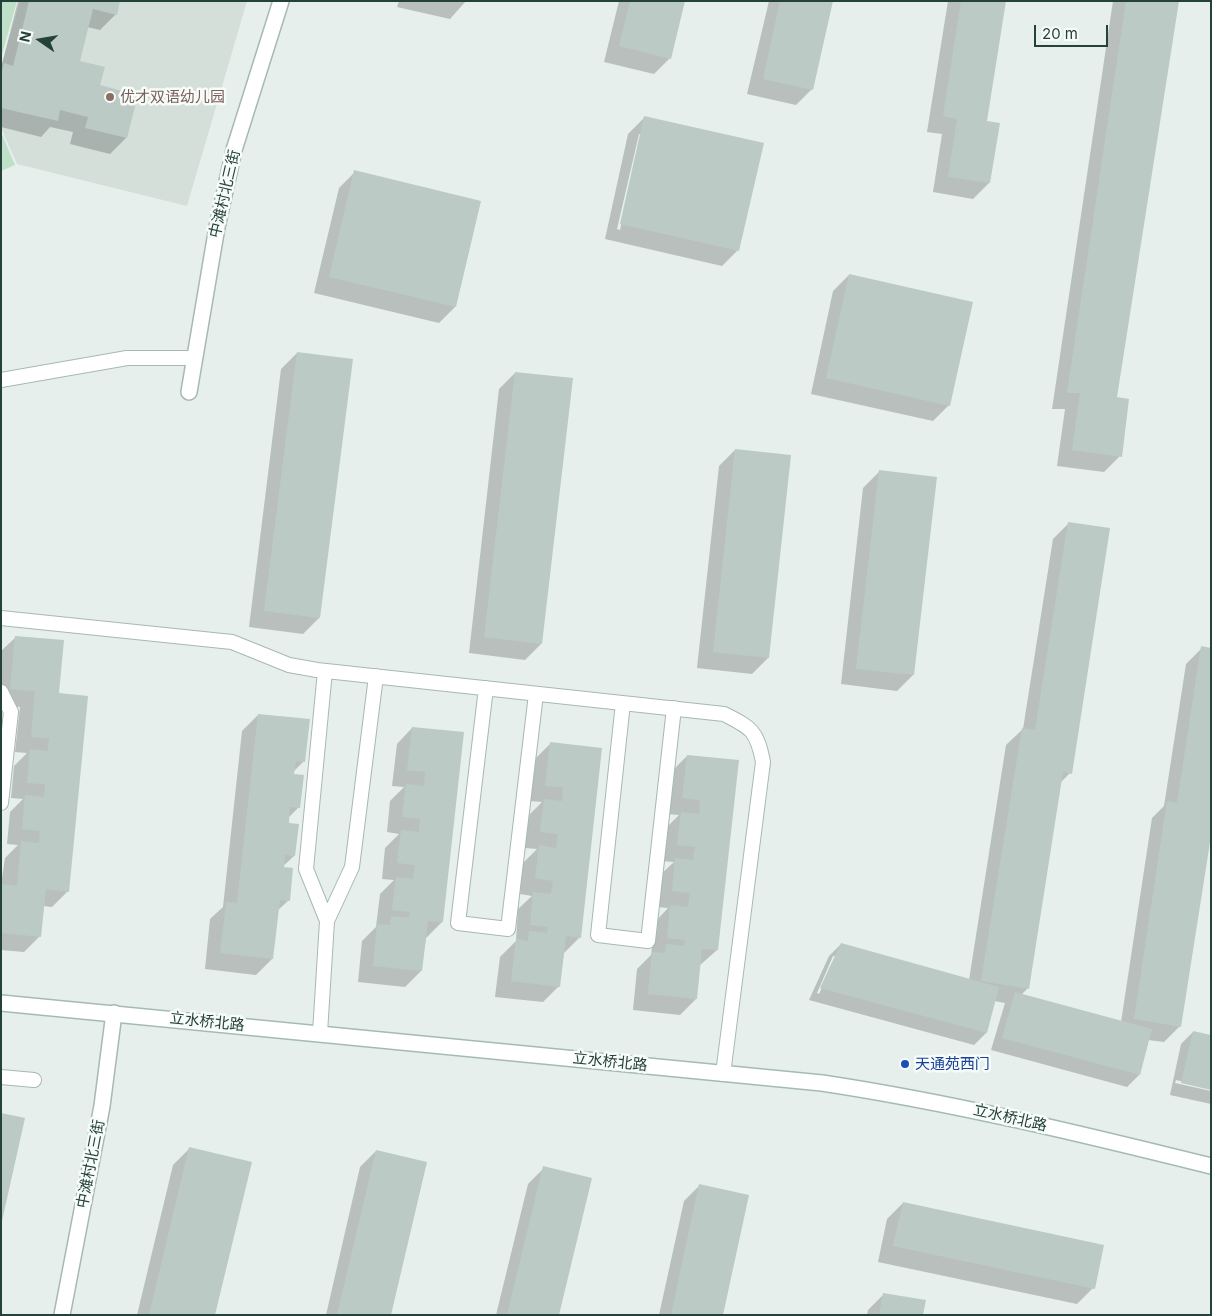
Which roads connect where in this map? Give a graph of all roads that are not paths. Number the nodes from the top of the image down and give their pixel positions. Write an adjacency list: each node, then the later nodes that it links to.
1 (280, 1): 2 (street, 中滩村北三街)
2 (193, 358): 3 (lane); 4 (street, 中滩村北三街)
3 (1, 380)
4 (189, 392)
5 (1, 618): 6 (lane)
6 (325, 671): 7 (lane); 14 (lane)
7 (376, 676): 8 (lane); 14 (lane)
8 (486, 688): 10 (lane); 10 (lane)
9 (1, 692): 13 (lane)
10 (536, 694): 11 (lane)
11 (623, 703): 12 (lane); 12 (lane)
12 (674, 708): 18 (lane)
13 (1, 803)
14 (327, 922): 17 (lane)
15 (1, 1003): 16 (street, 立水桥北路)
16 (114, 1013): 17 (street, 立水桥北路); 22 (street, 中滩村北三街)
17 (320, 1033): 18 (street, 立水桥北路)
18 (724, 1074): 21 (street, 立水桥北路)
19 (1, 1077): 20 (lane)
20 (34, 1080)
21 (1211, 1166)
22 (62, 1315)

